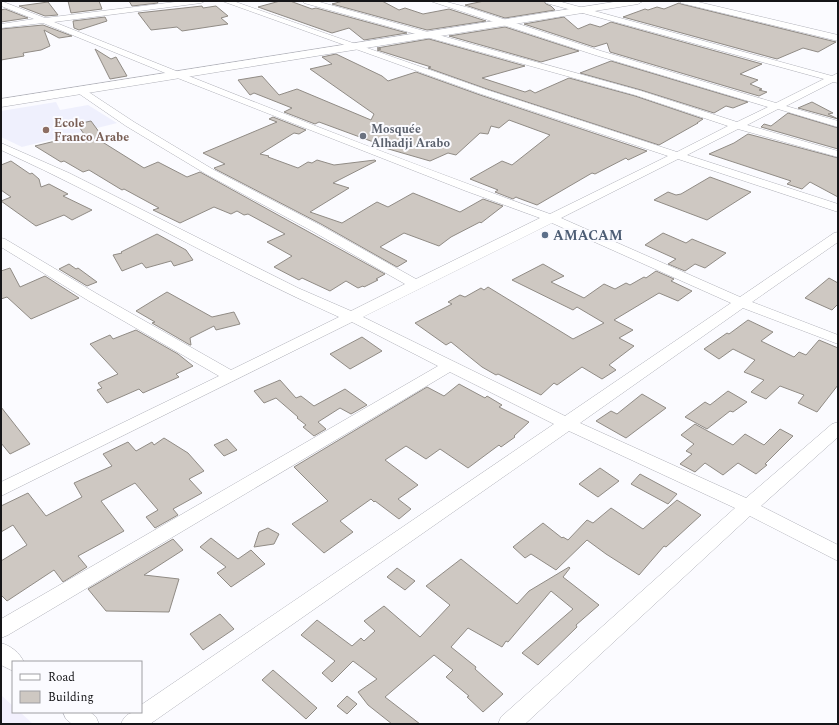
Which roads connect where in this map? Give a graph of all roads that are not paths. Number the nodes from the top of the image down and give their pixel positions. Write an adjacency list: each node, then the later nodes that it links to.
1 (201, 1): 10 (street)
2 (226, 1): 15 (street)
3 (307, 1): 13 (street)
4 (434, 1): 11 (street)
5 (548, 1): 9 (street)
6 (638, 1): 9 (street)
7 (684, 1): 14 (street)
8 (1, 3): 10 (street)
9 (582, 10): 11 (street); 17 (street)
10 (47, 20): 12 (street); 16 (street)
11 (503, 23): 13 (street); 20 (street)
12 (1, 26)
13 (429, 35): 15 (street); 22 (street)
14 (838, 38)
15 (357, 46): 16 (street); 25 (street)
16 (178, 75): 18 (street); 27 (street)
17 (836, 78): 20 (street)
18 (81, 91): 19 (street); 30 (street)
19 (1, 103)
20 (779, 106): 21 (street); 22 (street)
21 (838, 124)
22 (738, 126): 24 (street); 25 (street)
23 (1, 146): 32 (street)
24 (838, 154)
25 (679, 155): 26 (street); 27 (street)
26 (838, 208)
27 (551, 218): 30 (street); 31 (street)
28 (838, 236): 31 (street)
29 (1, 242): 35 (street)
30 (416, 285): 32 (street)
31 (742, 303): 33 (street); 36 (street)
32 (352, 317): 34 (street); 35 (street)
33 (838, 340)
34 (449, 366): 36 (street); 41 (street)
35 (231, 376): 38 (street)
36 (566, 423): 39 (street); 46 (street)
37 (838, 428): 39 (street)
38 (2, 487)
39 (748, 507): 40 (street); 47 (street)
40 (838, 554)
41 (1, 629)
42 (1, 652): 43 (street)
43 (12, 661)
44 (75, 713): 45 (street)
45 (88, 724)
46 (132, 724)
47 (509, 724)

